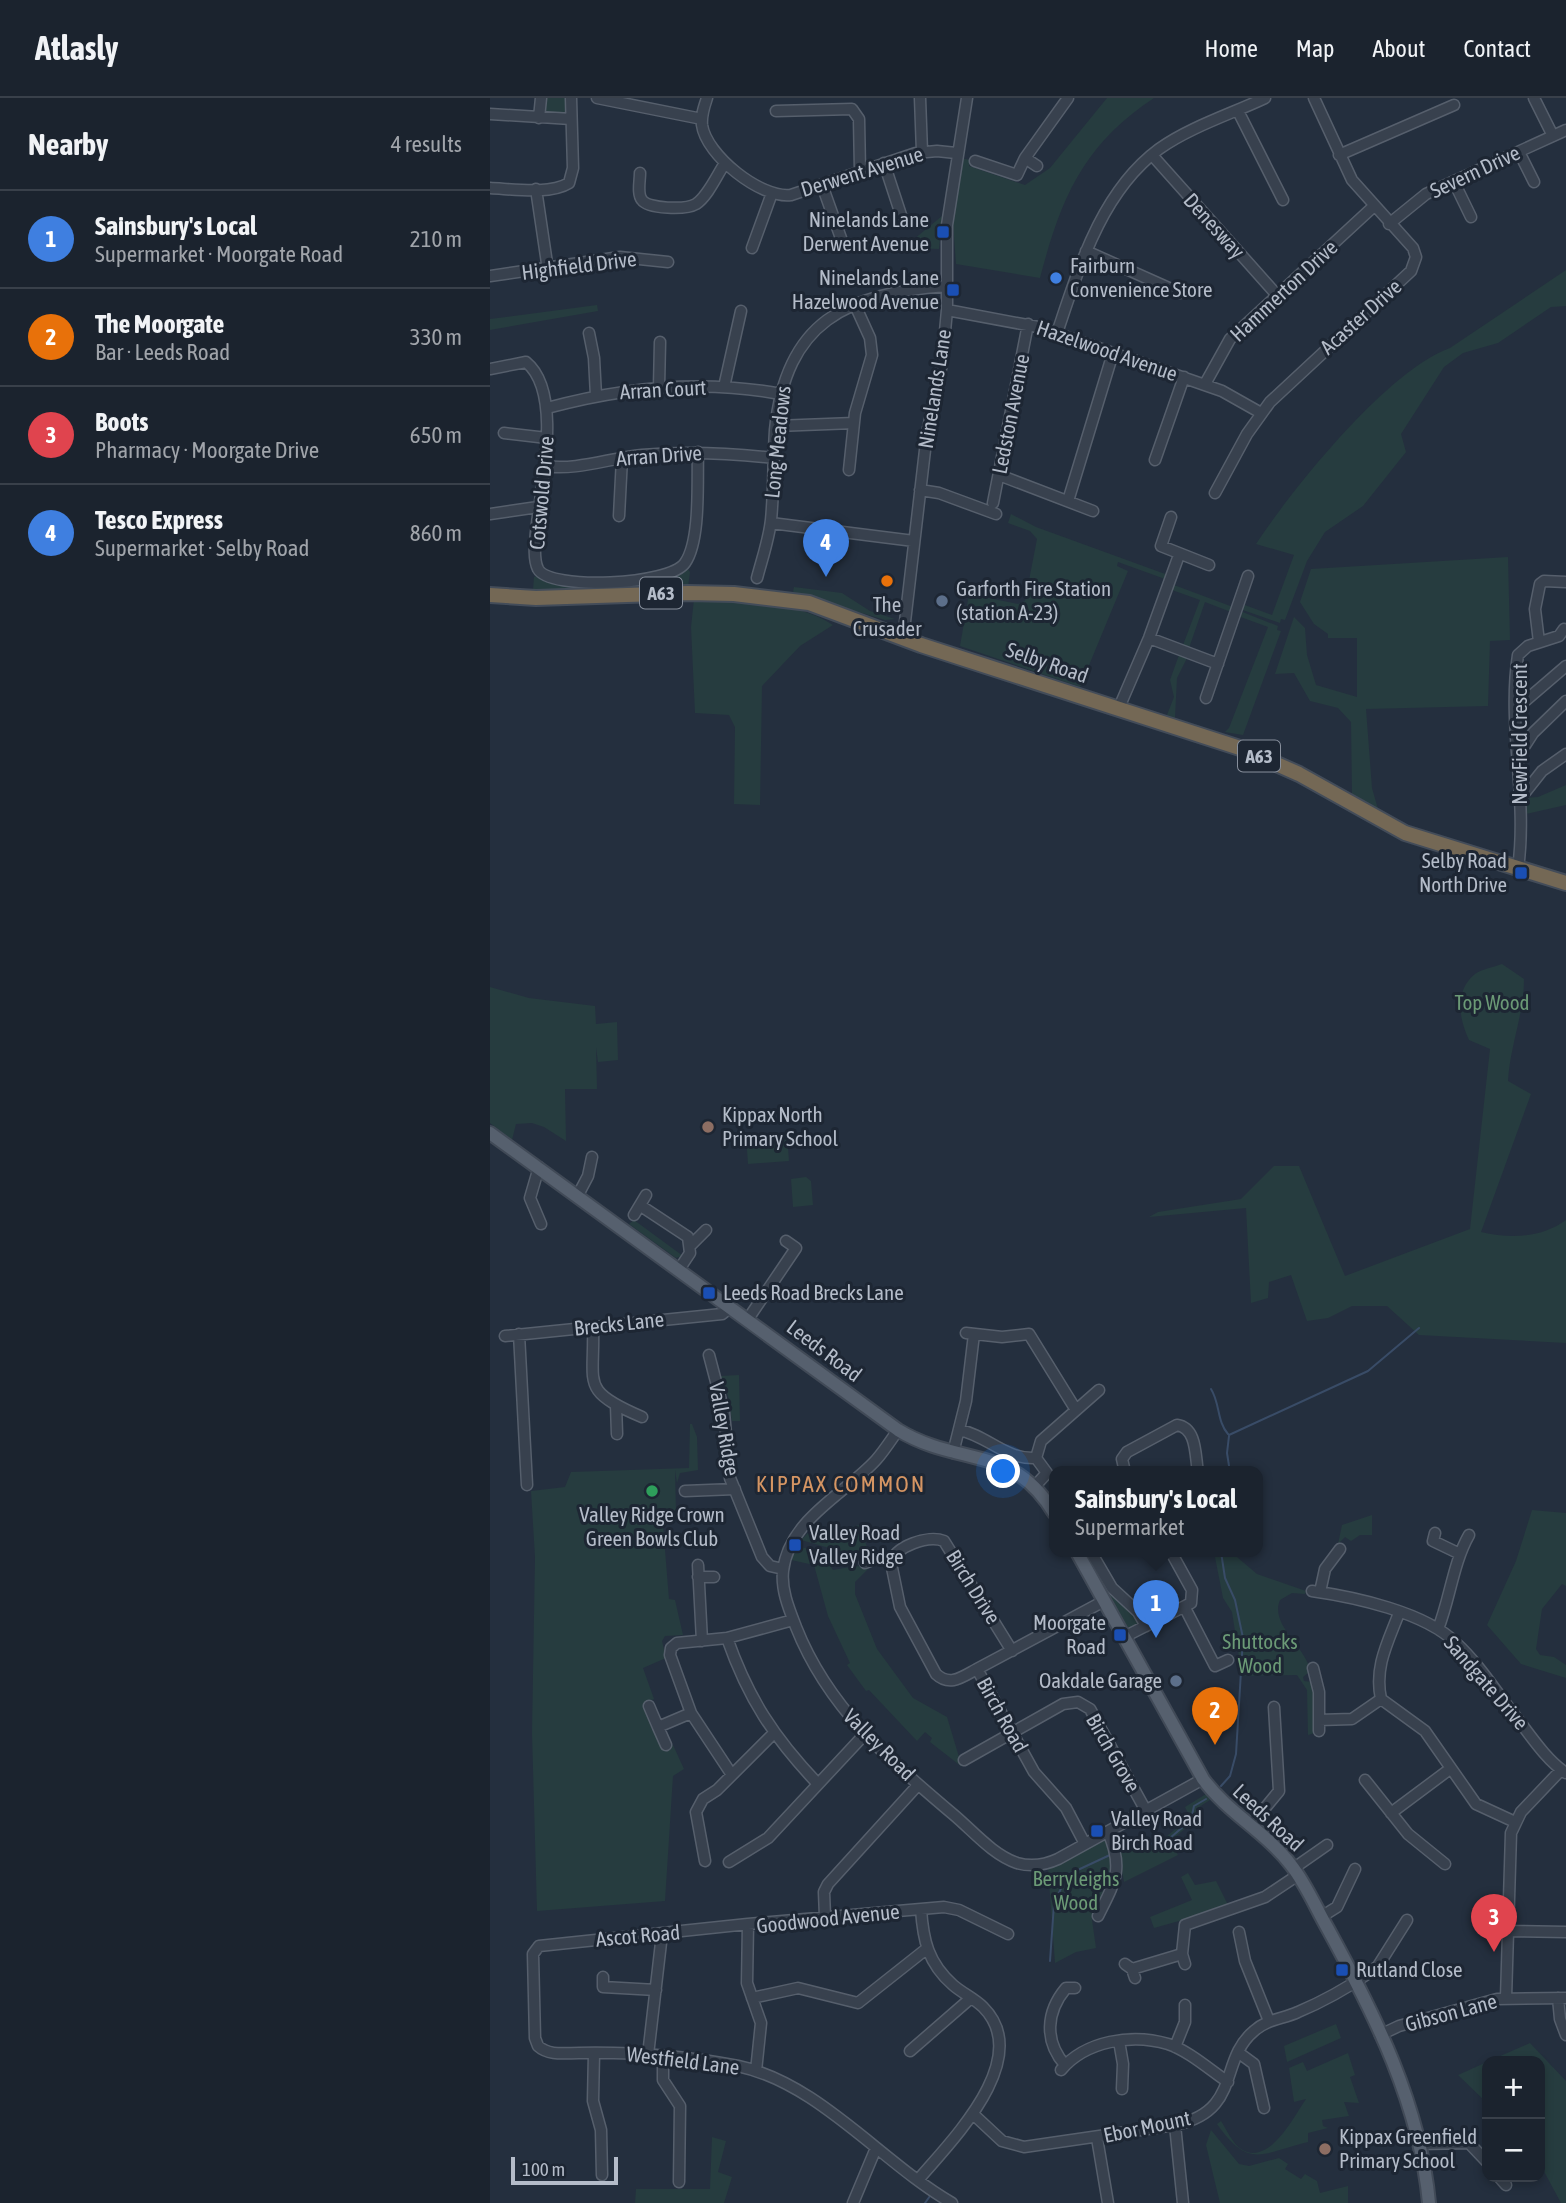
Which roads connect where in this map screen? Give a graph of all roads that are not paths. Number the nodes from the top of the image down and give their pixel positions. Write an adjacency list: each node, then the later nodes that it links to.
1 (541, 98): 16 (street)
2 (571, 98): 17 (street)
3 (597, 98): 18 (street)
4 (707, 98): 18 (street)
5 (920, 98): 21 (street)
6 (967, 98): 23 (street, Ninelands Lane)
7 (1053, 98): 11 (street)
8 (1265, 98): 14 (street)
9 (1314, 98): 25 (street, Acaster Drive)
10 (1534, 98): 20 (street)
11 (1065, 102): 26 (street)
12 (1454, 105): 25 (street)
13 (776, 111): 31 (street)
14 (1238, 111): 24 (street); 39 (street)
15 (490, 114): 16 (street)
16 (539, 118): 17 (street)
17 (571, 119): 37 (street)
18 (702, 119): 28 (street, Derwent Avenue)
19 (1566, 130): 20 (street, Severn Drive)
20 (1553, 136): 22 (street, Severn Drive)
21 (922, 152): 23 (street, Derwent Avenue); 29 (street, Derwent Avenue)
22 (1519, 152): 33 (street, Severn Drive); 34 (street)
23 (956, 153): 50 (street, Ninelands Lane)
24 (1153, 155): 46 (street); 52 (street, Denesway)
25 (1339, 155): 40 (street, Acaster Drive)
26 (1025, 158): 27 (street); 30 (street)
27 (975, 161)
28 (725, 163): 32 (street); 38 (street, Derwent Avenue)
29 (884, 163): 31 (street, Derwent Avenue); 42 (street)
30 (1037, 166)
31 (860, 171): 35 (street, Derwent Avenue)
32 (640, 173)
33 (1454, 182): 41 (street); 43 (street, Severn Drive)
34 (1534, 182)
35 (821, 185): 38 (street, Derwent Avenue); 44 (street)
36 (490, 188): 37 (street)
37 (536, 188): 48 (street)
38 (772, 194): 45 (street)
39 (1283, 200)
40 (1373, 207): 43 (street, Acaster Drive); 52 (street, Hammerton Drive)
41 (1471, 217)
42 (902, 218)
43 (1389, 224): 69 (street, Acaster Drive)
44 (842, 241)
45 (752, 248)
46 (1086, 251): 51 (street); 58 (street)
47 (668, 262): 48 (street, Highfield Drive)
48 (548, 270): 49 (street, Highfield Drive)
49 (490, 276)
50 (946, 286): 53 (street, Long Meadows); 54 (street, Ninelands Lane)
51 (1180, 293)
52 (1277, 295): 63 (street, Hammerton Drive)
53 (855, 305): 66 (street, Long Meadows); 70 (street)
54 (947, 310): 56 (street, Hazelwood Avenue); 81 (street, Ninelands Lane)
55 (741, 311): 65 (street)
56 (1028, 324): 58 (street, Hazelwood Avenue); 80 (street, Ledston Avenue)
57 (589, 333): 67 (street)
58 (1057, 333): 60 (street, Hazelwood Avenue)
59 (660, 342): 64 (street)
60 (1112, 353): 62 (street, Hazelwood Avenue); 83 (street)
61 (490, 369): 68 (street, Cotswold Drive)
62 (1184, 377): 63 (street, Hazelwood Avenue); 77 (street)
63 (1205, 384): 69 (street, Hazelwood Avenue)
64 (659, 387): 65 (street, Arran Court); 67 (street, Arran Court)
65 (724, 387): 66 (street, Arran Court)
66 (781, 394): 71 (street, Long Meadows)
67 (596, 396): 68 (street, Arran Court)
68 (547, 408): 73 (street, Cotswold Drive)
69 (1261, 413): 82 (street, Acaster Drive)
70 (853, 423): 71 (street); 79 (street)
71 (776, 426): 76 (street, Long Meadows)
72 (504, 433): 73 (street)
73 (547, 438): 78 (street, Cotswold Drive)
74 (698, 452): 75 (street, Arran Drive); 76 (street, Arran Drive); 85 (street, Cotswold Drive)
75 (622, 458): 78 (street, Arran Drive); 89 (street)
76 (773, 458): 91 (street, Long Meadows)
77 (1155, 460)
78 (545, 466): 85 (street, Cotswold Drive)
79 (849, 470)
80 (999, 475): 83 (street); 84 (street, Ledston Avenue)
81 (920, 490): 88 (street); 92 (street, Ninelands Lane)
82 (1214, 493)
83 (1068, 501): 86 (street)
84 (993, 503)
85 (538, 507): 87 (street)
86 (1093, 511)
87 (490, 514)
88 (996, 514)
89 (619, 516)
90 (1171, 517): 93 (street)
91 (771, 523): 92 (street); 96 (street, Long Meadows)
92 (914, 541): 101 (street, Ninelands Lane)
93 (1179, 555): 94 (street); 100 (street)
94 (1209, 565)
95 (1249, 574): 103 (street)
96 (757, 578)
97 (1566, 582): 102 (street)
98 (490, 596): 101 (highway, Selby Road / A63)
99 (1564, 629): 102 (street, NewField Crescent)
100 (1149, 638): 103 (street); 108 (street)
101 (903, 639): 108 (highway, Selby Road / A63)
102 (1539, 642): 107 (street, NewField Crescent)
103 (1218, 664): 105 (street)
104 (1566, 666): 107 (street)
105 (1206, 698)
106 (1566, 701): 110 (street)
107 (1517, 708): 110 (street, NewField Crescent)
108 (1118, 710): 112 (highway, Selby Road / A63)
109 (1566, 754): 111 (street)
110 (1517, 758): 111 (street, NewField Crescent)
111 (1519, 800): 112 (street, NewField Crescent)
112 (1518, 868): 113 (highway, Selby Road / A63)
113 (1566, 883)
114 (490, 1133): 116 (main road, Leeds Road)
115 (592, 1157): 117 (street)
116 (540, 1167): 117 (main road, Leeds Road); 121 (street)
117 (578, 1195): 125 (main road, Leeds Road)
118 (646, 1195): 119 (street)
119 (641, 1206): 120 (street); 124 (street)
120 (634, 1215)
121 (541, 1224)
122 (706, 1230): 124 (street)
123 (786, 1241): 127 (street)
124 (691, 1245): 125 (street)
125 (680, 1268): 126 (main road, Leeds Road)
126 (732, 1307): 127 (main road, Leeds Road); 128 (street, Brecks Lane)
127 (748, 1319): 136 (main road, Leeds Road)
128 (593, 1327): 129 (street, Brecks Lane); 133 (street)
129 (519, 1334): 130 (street, Brecks Lane); 145 (street)
130 (505, 1336)
131 (709, 1355): 147 (street, Valley Ridge)
132 (1099, 1390): 134 (street)
133 (615, 1405): 135 (street); 138 (street)
134 (1076, 1410): 137 (street); 140 (street)
135 (642, 1417)
136 (898, 1430): 139 (main road, Leeds Road); 160 (street)
137 (959, 1430): 139 (street); 140 (street)
138 (617, 1434)
139 (953, 1453): 146 (main road, Leeds Road)
140 (1036, 1458): 143 (street)
141 (1124, 1466): 142 (street)
142 (1197, 1466)
143 (1049, 1471)
144 (1049, 1475): 146 (street)
145 (527, 1485)
146 (1036, 1485): 149 (main road, Leeds Road)
147 (735, 1489): 148 (street); 160 (street, Valley Ridge)
148 (685, 1491)
149 (1049, 1504)
150 (1436, 1533): 153 (street)
151 (1469, 1535): 153 (street)
152 (1340, 1549): 165 (street, Sandgate Drive)
153 (1460, 1554): 168 (street)
154 (1080, 1557): 163 (main road, Leeds Road)
155 (1094, 1557): 167 (street)
156 (1174, 1557): 164 (street)
157 (892, 1559): 158 (street); 172 (street, Birch Drive); 175 (street)
158 (865, 1563)
159 (698, 1565): 161 (street)
160 (783, 1569): 166 (street, Valley Road)
161 (698, 1577): 162 (street); 171 (street)
162 (713, 1577)
163 (1104, 1601): 169 (main road, Leeds Road); 172 (street, Birch Road)
164 (1185, 1608): 167 (street); 173 (street)
165 (1399, 1613): 168 (street, Sandgate Drive); 176 (street)
166 (793, 1620): 170 (street); 183 (street, Valley Road)
167 (1146, 1626): 169 (street)
168 (1438, 1629): 187 (street, Sandgate Drive)
169 (1124, 1637): 189 (main road, Leeds Road)
170 (727, 1638): 171 (street); 182 (street)
171 (702, 1641): 179 (street)
172 (1012, 1651): 175 (street, Birch Road)
173 (1228, 1660)
174 (1313, 1668): 176 (street)
175 (976, 1670): 181 (street, Birch Road)
176 (1381, 1699): 186 (street)
177 (649, 1706): 180 (street)
178 (1274, 1707): 196 (street)
179 (691, 1713): 180 (street); 188 (street)
180 (658, 1727): 184 (street)
181 (1012, 1732): 185 (street, Birch Grove); 193 (street, Birch Grove); 198 (street, Birch Road)
182 (773, 1734): 188 (street); 191 (street)
183 (864, 1735): 191 (street); 192 (street, Valley Road)
184 (666, 1745)
185 (964, 1760)
186 (1450, 1769): 194 (street); 195 (street)
187 (1564, 1772): 195 (street)
188 (732, 1776): 200 (street)
189 (1203, 1780): 193 (street, Valley Road); 196 (main road, Leeds Road)
190 (1365, 1780): 194 (street)
191 (818, 1784): 201 (street)
192 (918, 1785): 198 (street, Valley Road); 207 (street)
193 (1146, 1811): 197 (street, Valley Road)
194 (1391, 1813): 202 (street)
195 (1515, 1822): 212 (street)
196 (1251, 1825): 203 (main road, Leeds Road)
197 (1108, 1832): 198 (street, Valley Road); 206 (street)
198 (1085, 1844)
199 (1327, 1845): 203 (street)
200 (705, 1861)
201 (729, 1863)
202 (1445, 1864)
203 (1296, 1871): 208 (main road, Leeds Road); 217 (street)
204 (1354, 1875): 208 (street)
205 (921, 1909): 207 (street, Goodwood Avenue); 215 (street, Goodwood Avenue); 216 (street)
206 (1098, 1916)
207 (825, 1917): 210 (street, Goodwood Avenue)
208 (1321, 1917): 219 (main road, Leeds Road)
209 (1407, 1920): 219 (street)
210 (748, 1924): 214 (street, Ascot Road); 222 (street, Goodwood Avenue)
211 (1239, 1931): 227 (street)
212 (1507, 1931): 213 (street); 224 (street)
213 (1566, 1932)
214 (662, 1934): 221 (street); 232 (street, Ascot Road)
215 (1008, 1934)
216 (925, 1950): 222 (street); 223 (street)
217 (1131, 1971)
218 (603, 1977): 221 (street)
219 (1356, 1982): 227 (street, Ebor Mount); 228 (main road, Leeds Road)
220 (1075, 1988): 230 (street)
221 (656, 1990): 236 (street)
222 (752, 1998): 238 (street, Goodwood Avenue)
223 (971, 1998): 233 (street); 242 (street)
224 (1506, 1998): 225 (street, Gibson Lane); 228 (street, Gibson Lane)
225 (1562, 1998): 229 (street)
226 (1185, 2006): 231 (street)
227 (1269, 2021): 235 (street, Ebor Mount)
228 (1380, 2035): 245 (main road, Leeds Road)
229 (1566, 2035)
230 (1119, 2041): 231 (street); 240 (street)
231 (1175, 2047): 239 (street)
232 (541, 2050): 234 (street, Westfield Lane)
233 (910, 2051)
234 (594, 2053): 236 (street, Westfield Lane); 248 (street)
235 (1239, 2053): 239 (street, Ebor Mount); 241 (street)
236 (648, 2055): 237 (street, Westfield Lane)
237 (663, 2057): 238 (street, Westfield Lane); 250 (street)
238 (756, 2071): 246 (street, Westfield Lane)
239 (1228, 2082): 243 (street, Ebor Mount)
240 (1122, 2089)
241 (1264, 2108)
242 (973, 2114): 244 (street, Ebor Mount); 249 (street)
243 (1175, 2125): 244 (street, Ebor Mount); 254 (street)
244 (1097, 2138): 253 (street)
245 (1421, 2144): 247 (street); 255 (main road, Leeds Road)
246 (876, 2148): 249 (street, Westfield Lane); 252 (street)
247 (1482, 2157)
248 (602, 2175)
249 (918, 2180): 251 (street, Westfield Lane)
250 (679, 2182)
251 (948, 2202)
252 (853, 2203)
253 (1108, 2203)
254 (1183, 2203)
255 (1429, 2203)

